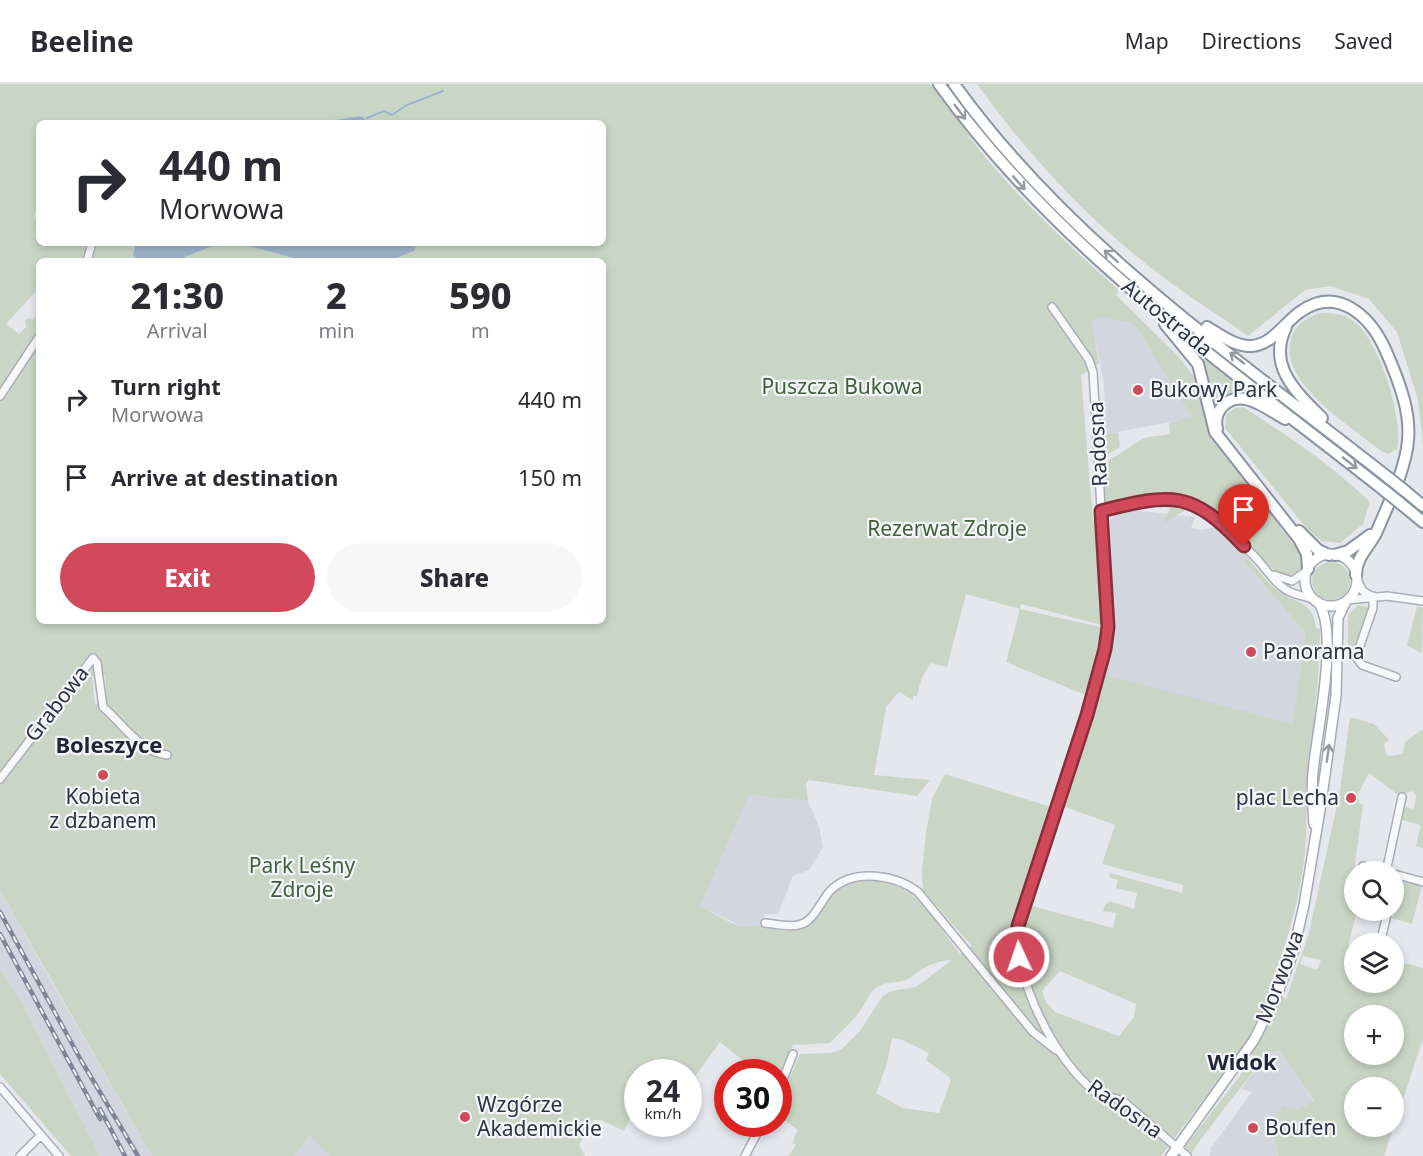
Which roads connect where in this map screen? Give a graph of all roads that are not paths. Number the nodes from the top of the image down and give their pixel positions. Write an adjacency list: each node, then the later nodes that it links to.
1 (939, 84): 3 (highway, Autostrada, one-way to 3)
2 (954, 84): 5 (highway, Autostrada, one-way to 2)
3 (1123, 283): 9 (highway, Autostrada); 10 (highway)
4 (1053, 307): 13 (street, Radosna)
5 (1173, 307): 6 (highway); 11 (highway, Autostrada, one-way to 5)
6 (1288, 322): 11 (highway); 15 (highway)
7 (36, 342): 8 (street)
8 (0, 396)
9 (1315, 436): 10 (highway); 16 (highway, Autostrada, one-way to 16, bridge)
10 (1221, 441): 14 (highway)
11 (1365, 460): 12 (highway, Autostrada, bridge)
12 (1423, 506)
13 (1101, 511): 18 (street); 34 (street, Radosna)
14 (1281, 515): 17 (highway); 19 (highway)
15 (1382, 517): 17 (highway); 20 (highway)
16 (1423, 522)
17 (1332, 555): 19 (main road); 20 (main road)
18 (1262, 564): 19 (street); 22 (street)
19 (1308, 569): 22 (main road)
20 (1356, 576): 21 (street); 23 (main road)
21 (1373, 596): 23 (street); 24 (street); 25 (street)
22 (1316, 601): 23 (main road); 29 (main road, Morwowa)
23 (1346, 601): 29 (main road, Morwowa, one-way to 23)
24 (1423, 601)
25 (1396, 676)
26 (166, 755): 27 (street, Grabowa)
27 (0, 779)
28 (1402, 797): 30 (street)
29 (1312, 853): 40 (main road, Morwowa)
30 (1387, 861)
31 (1404, 877): 32 (street)
32 (1423, 882)
33 (765, 923): 34 (street)
34 (1058, 1052): 40 (street, Radosna)
35 (793, 1054): 36 (street)
36 (791, 1059)
37 (0, 1087): 38 (street)
38 (41, 1135): 41 (street); 42 (street)
39 (755, 1137): 43 (street)
40 (1174, 1152): 44 (street, Radosna)
41 (20, 1156)
42 (59, 1156)
43 (745, 1156)
44 (1187, 1156)

